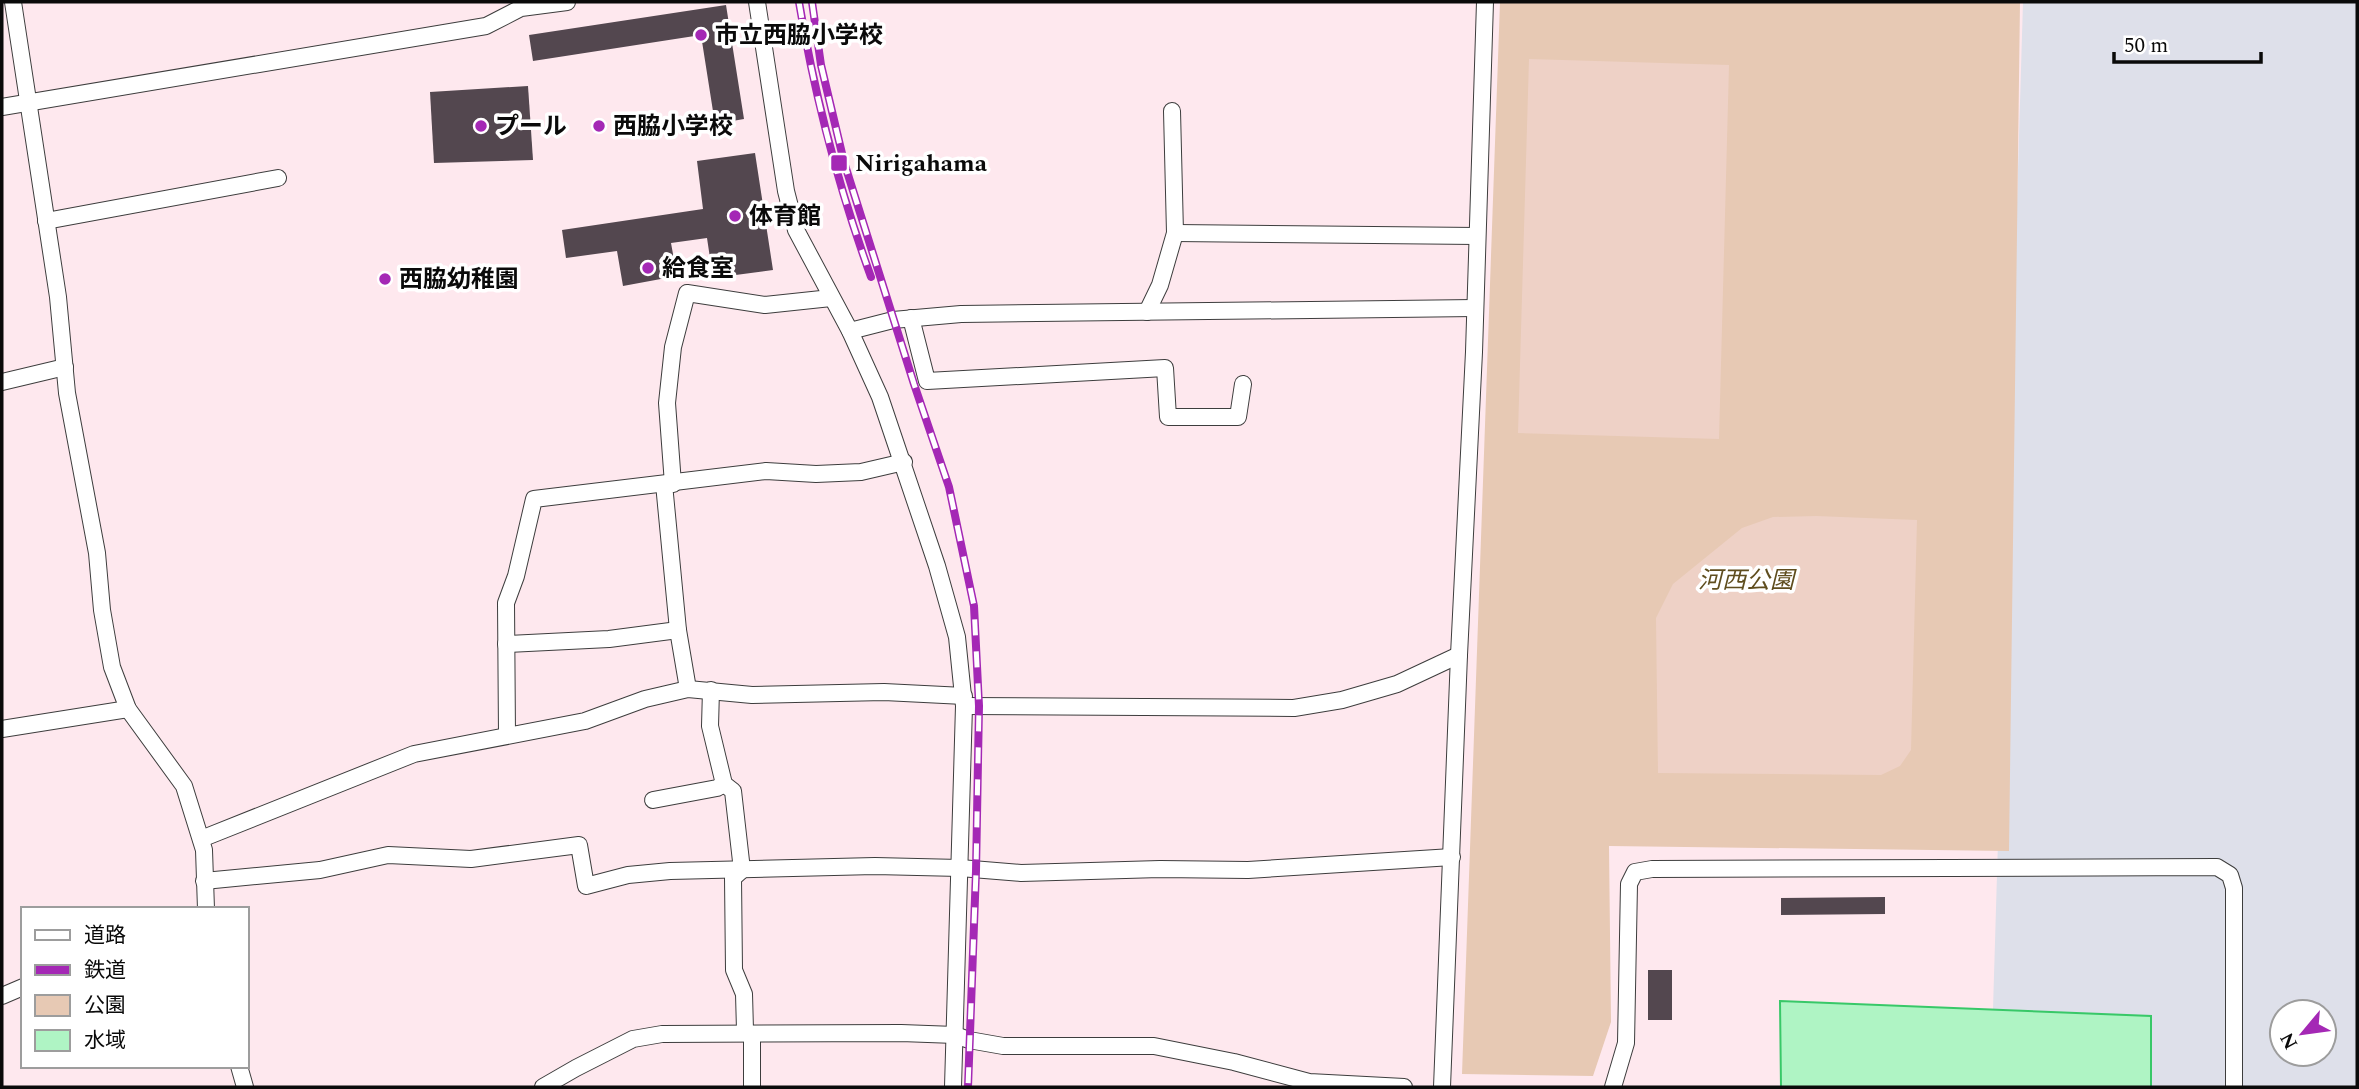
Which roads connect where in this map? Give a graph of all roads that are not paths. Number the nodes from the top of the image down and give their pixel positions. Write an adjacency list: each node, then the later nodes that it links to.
1 (13, 2): 5 (street)
2 (567, 2): 5 (street)
3 (757, 2): 12 (street)
4 (1485, 2): 11 (street)
5 (30, 102): 6 (street); 9 (street)
6 (2, 107)
7 (1171, 111): 10 (street)
8 (278, 178): 9 (street)
9 (46, 221): 17 (street)
10 (1175, 233): 11 (street); 14 (street)
11 (1477, 236): 13 (street)
12 (831, 298): 16 (street); 21 (street)
13 (1475, 308): 14 (street); 24 (street)
14 (1147, 312): 15 (street)
15 (912, 318): 16 (street); 19 (street)
16 (850, 331): 20 (street)
17 (65, 367): 18 (street); 28 (street)
18 (2, 382)
19 (1243, 384)
20 (904, 461): 21 (street); 27 (street)
21 (668, 484): 22 (street); 23 (street)
22 (678, 630): 23 (street); 25 (street)
23 (506, 644): 30 (street)
24 (1459, 655): 27 (street); 34 (street)
25 (688, 689): 26 (street); 30 (street)
26 (711, 690): 27 (street); 31 (street)
27 (964, 701): 35 (street)
28 (128, 709): 29 (street); 33 (street)
29 (2, 729)
30 (507, 736): 33 (street)
31 (724, 784): 32 (street); 36 (street)
32 (653, 800)
33 (201, 839): 37 (street)
34 (1452, 857): 35 (street); 49 (street)
35 (960, 868): 36 (street); 42 (street)
36 (742, 870): 37 (street); 41 (street)
37 (204, 881): 38 (street)
38 (206, 907)
39 (21, 988): 40 (street)
40 (2, 996)
41 (752, 1035): 42 (street); 45 (street); 46 (street)
42 (955, 1035): 47 (street); 48 (street)
43 (240, 1068): 44 (street)
44 (245, 1087)
45 (543, 1087)
46 (752, 1087)
47 (953, 1087)
48 (1404, 1087)
49 (1442, 1087)
50 (1613, 1087): 51 (street)
51 (2234, 1087)

